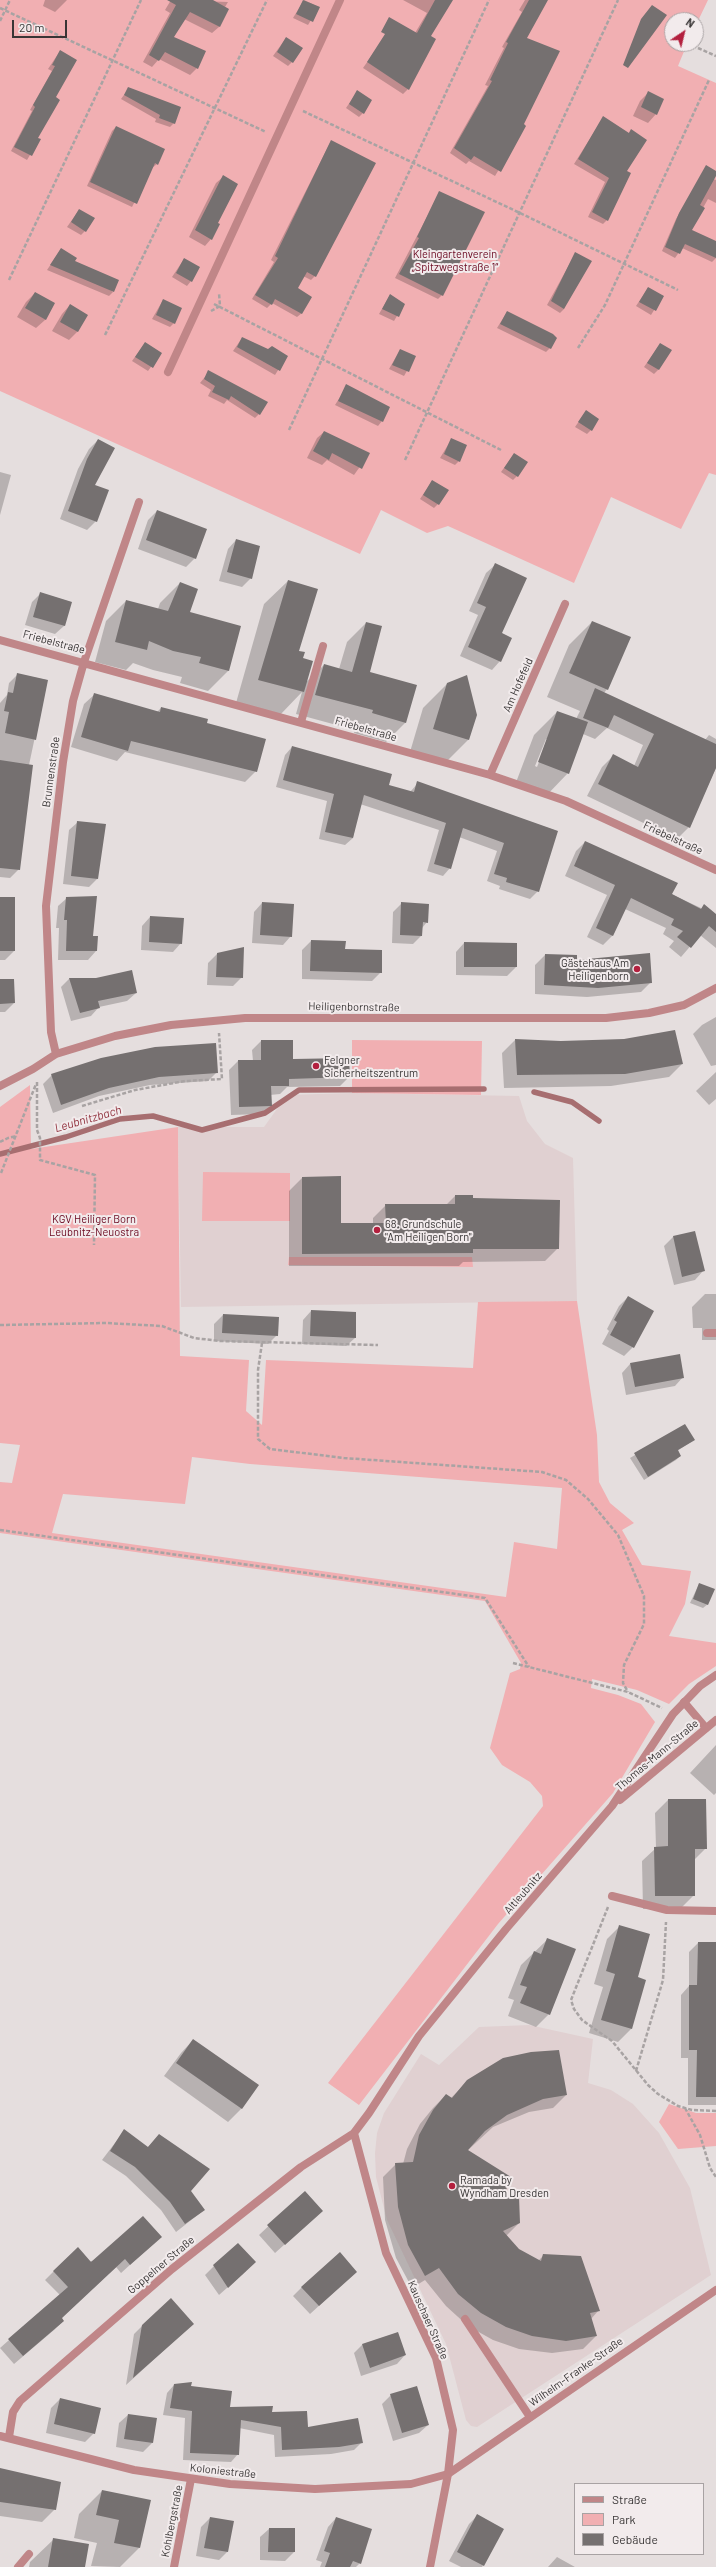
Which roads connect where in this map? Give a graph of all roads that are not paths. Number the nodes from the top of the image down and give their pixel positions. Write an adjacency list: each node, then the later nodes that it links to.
1 (340, 0): 2 (street)
2 (168, 372)
3 (139, 502): 7 (street, Brunnenstraße)
4 (565, 604): 9 (street, Am Hofefeld)
5 (0, 640): 7 (street, Friebelstraße)
6 (323, 646): 8 (street)
7 (84, 662): 8 (street, Friebelstraße); 12 (street, Brunnenstraße)
8 (301, 722): 9 (street, Friebelstraße)
9 (490, 775): 10 (street, Friebelstraße)
10 (716, 870)
11 (716, 988): 12 (street, Heiligenbornstraße)
12 (56, 1054): 13 (street, Heiligenbornstraße)
13 (0, 1086)
14 (707, 1332): 15 (street)
15 (716, 1333)
16 (716, 1676): 17 (street, Altleubnitz)
17 (684, 1702): 19 (street); 20 (street, Altleubnitz)
18 (716, 1720): 19 (street, Thomas-Mann-Straße)
19 (706, 1728): 20 (street, Thomas-Mann-Straße)
20 (612, 1806): 23 (street, Altleubnitz)
21 (612, 1896): 22 (street)
22 (716, 1911)
23 (354, 2133): 28 (street, Goppelner Straße); 29 (street, Kauschaer Straße)
24 (716, 2290): 26 (street, Wilhelm-Franke-Straße)
25 (465, 2319): 26 (street)
26 (530, 2417): 29 (street, Wilhelm-Franke-Straße)
27 (0, 2436): 28 (street, Koloniestraße)
28 (9, 2437): 30 (street, Koloniestraße)
29 (448, 2474): 30 (street, Koloniestraße); 34 (street, Kauschaer Straße)
30 (192, 2479): 33 (street, Kohlbergstraße)
31 (29, 2554): 32 (street)
32 (18, 2567)
33 (174, 2567)
34 (430, 2567)

